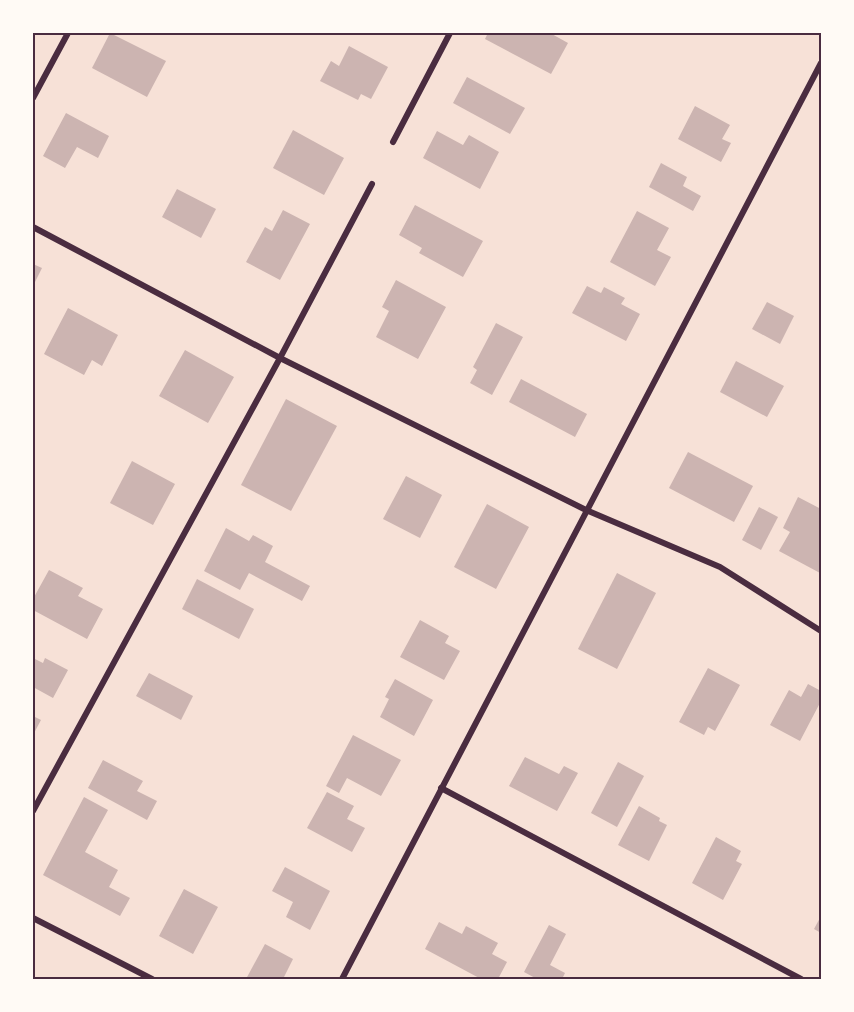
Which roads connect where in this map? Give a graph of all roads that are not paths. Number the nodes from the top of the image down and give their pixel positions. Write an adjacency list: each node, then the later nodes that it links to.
1 (68, 33): 4 (street)
2 (450, 33): 5 (street)
3 (821, 63): 9 (street)
4 (33, 98)
5 (393, 142)
6 (372, 184): 8 (street)
7 (33, 227): 8 (street)
8 (280, 358): 9 (street); 12 (street)
9 (586, 510): 10 (street); 11 (street)
10 (821, 631)
11 (441, 788): 15 (street); 16 (street)
12 (33, 811)
13 (33, 918): 14 (street)
14 (152, 979)
15 (342, 979)
16 (801, 979)

